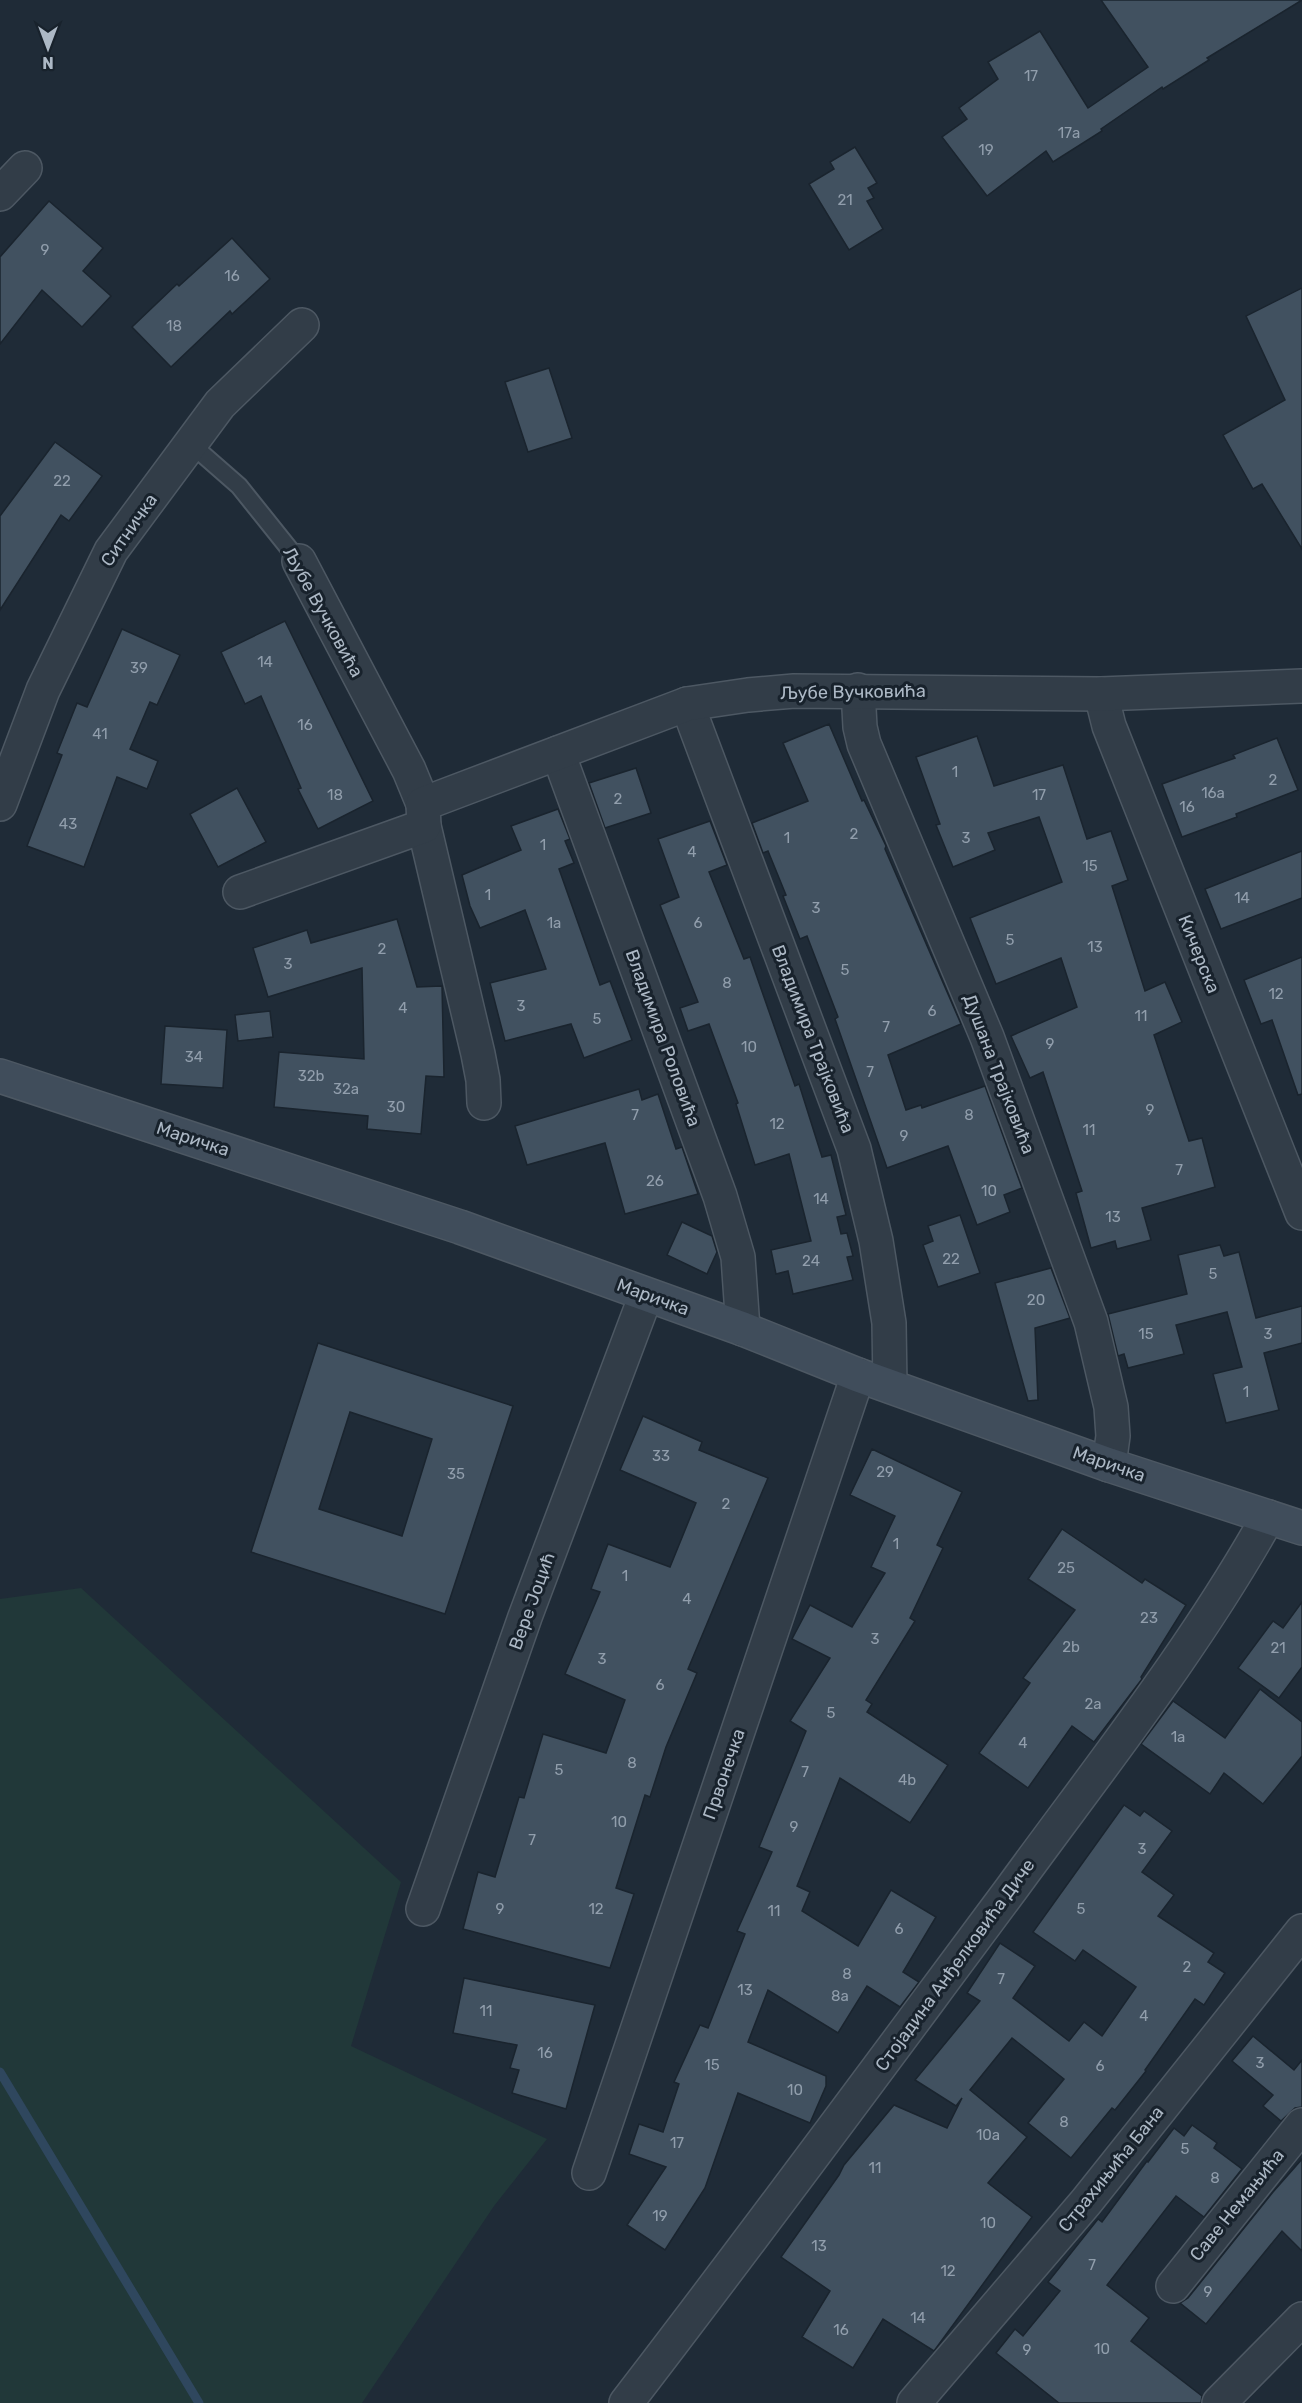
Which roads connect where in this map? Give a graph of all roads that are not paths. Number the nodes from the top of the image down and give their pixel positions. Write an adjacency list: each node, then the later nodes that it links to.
1 (26, 168): 2 (street)
2 (0, 194)
3 (302, 325): 4 (street, Ситничка)
4 (191, 444): 5 (lane, Љубе Вучковића); 11 (street, Ситничка)
5 (298, 561): 12 (street, Љубе Вучковића)
6 (1302, 686): 8 (street, Љубе Вучковића)
7 (858, 690): 8 (street, Љубе Вучковића); 9 (street, Љубе Вучковића); 21 (street, Душана Трајковића)
8 (1101, 694): 16 (street, Кичерска)
9 (687, 704): 10 (street, Љубе Вучковића); 20 (street, Владимира Трајковића)
10 (558, 753): 12 (street, Љубе Вучковића); 18 (street, Владимира Роловића)
11 (0, 804)
12 (423, 815): 13 (street, Љубе Вучковића); 15 (street)
13 (240, 892)
14 (0, 1076): 17 (street, Маричка)
15 (484, 1102)
16 (1302, 1213)
17 (646, 1295): 18 (street, Маричка); 24 (street, Вере Јоцић)
18 (743, 1329): 19 (street, Маричка)
19 (858, 1375): 20 (street, Маричка); 27 (street, Првонечка)
20 (890, 1386): 21 (street, Маричка)
21 (1109, 1465): 22 (street, Маричка)
22 (1268, 1517): 23 (street, Маричка); 30 (street, Стојадина Анђелковића Диче)
23 (1302, 1528)
24 (423, 1909)
25 (1302, 1931): 31 (street, Страхињића Бана)
26 (1302, 2125): 28 (street, Саве Немањића)
27 (589, 2173)
28 (1173, 2286)
29 (1302, 2319): 32 (street)
30 (626, 2403)
31 (914, 2403)
32 (1219, 2403)

